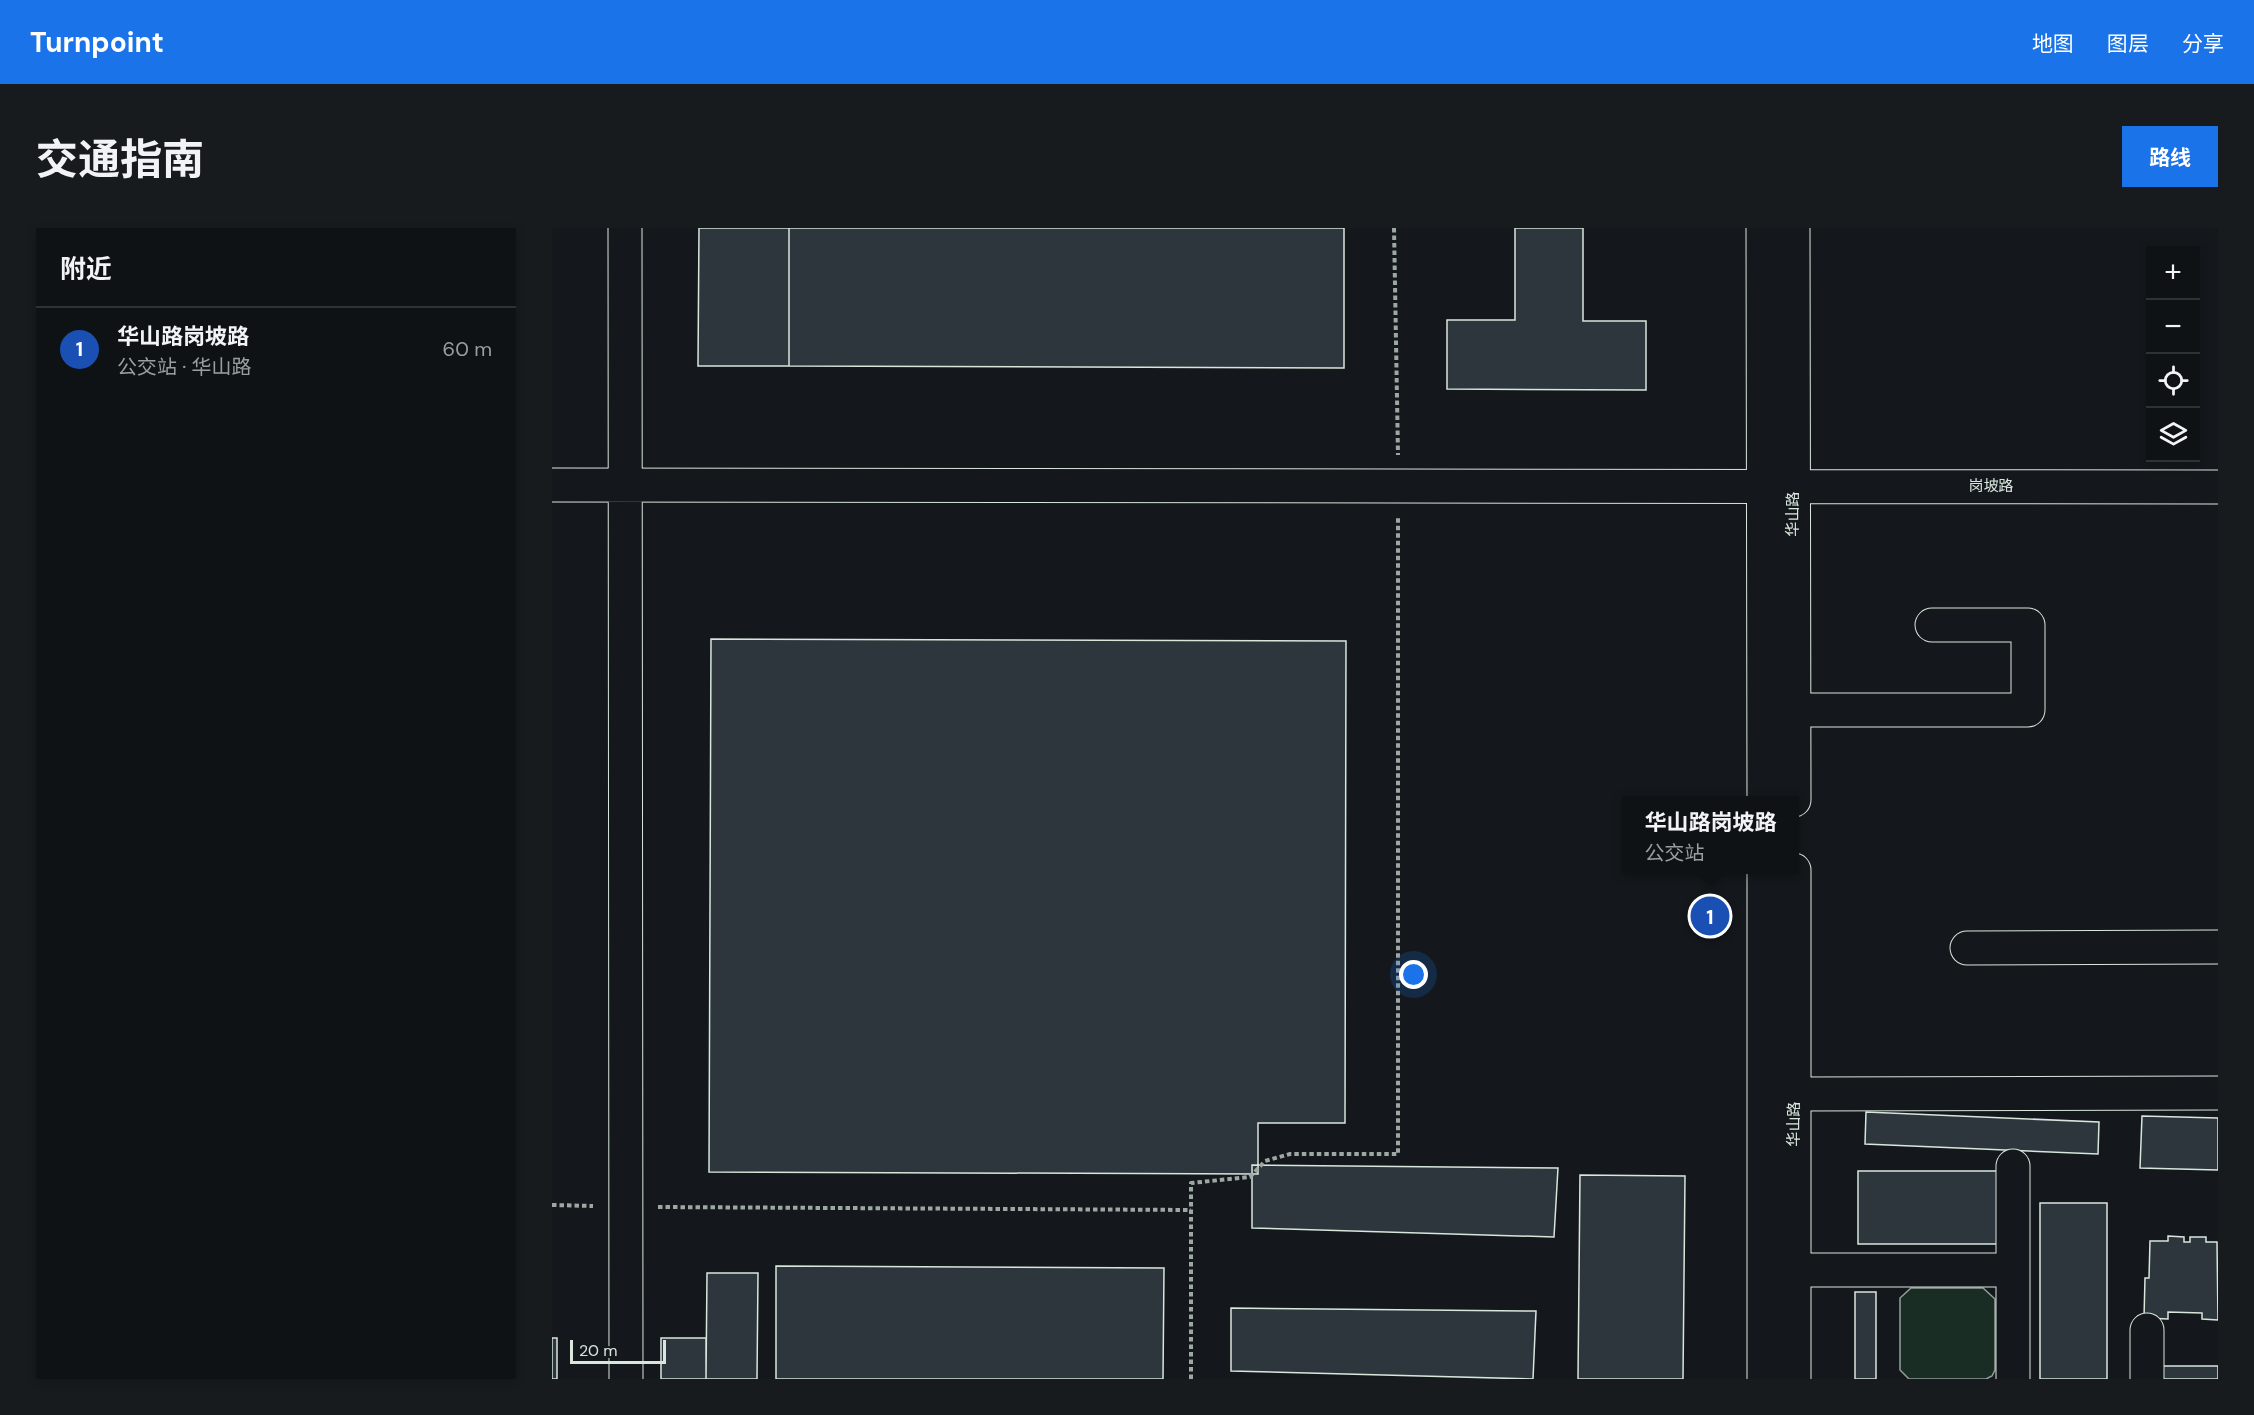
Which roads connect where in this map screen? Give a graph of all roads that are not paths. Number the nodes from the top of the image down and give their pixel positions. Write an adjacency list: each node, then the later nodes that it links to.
1 (625, 228): 5 (street)
2 (1763, 228): 6 (street, 华山路)
3 (1793, 228): 6 (street, 华山路)
4 (552, 484): 5 (street, 岗坡路)
5 (623, 485): 6 (street, 岗坡路); 22 (street)
6 (1778, 486): 7 (street, 岗坡路); 9 (street, 华山路); 10 (street, 华山路)
7 (2218, 487)
8 (1932, 626): 9 (street)
9 (1794, 710): 11 (street, 华山路)
10 (1764, 796)
11 (1794, 796)
12 (1764, 874): 23 (street, 华山路)
13 (1794, 874): 17 (street, 华山路)
14 (2218, 947): 15 (street)
15 (1967, 948)
16 (2218, 1093): 17 (street)
17 (1794, 1094): 19 (street, 华山路)
18 (2013, 1166): 20 (street)
19 (1794, 1270): 20 (street); 24 (street, 华山路)
20 (2013, 1270): 25 (street)
21 (2147, 1330): 26 (street)
22 (626, 1379)
23 (1764, 1379)
24 (1794, 1379)
25 (2013, 1379)
26 (2147, 1379)

